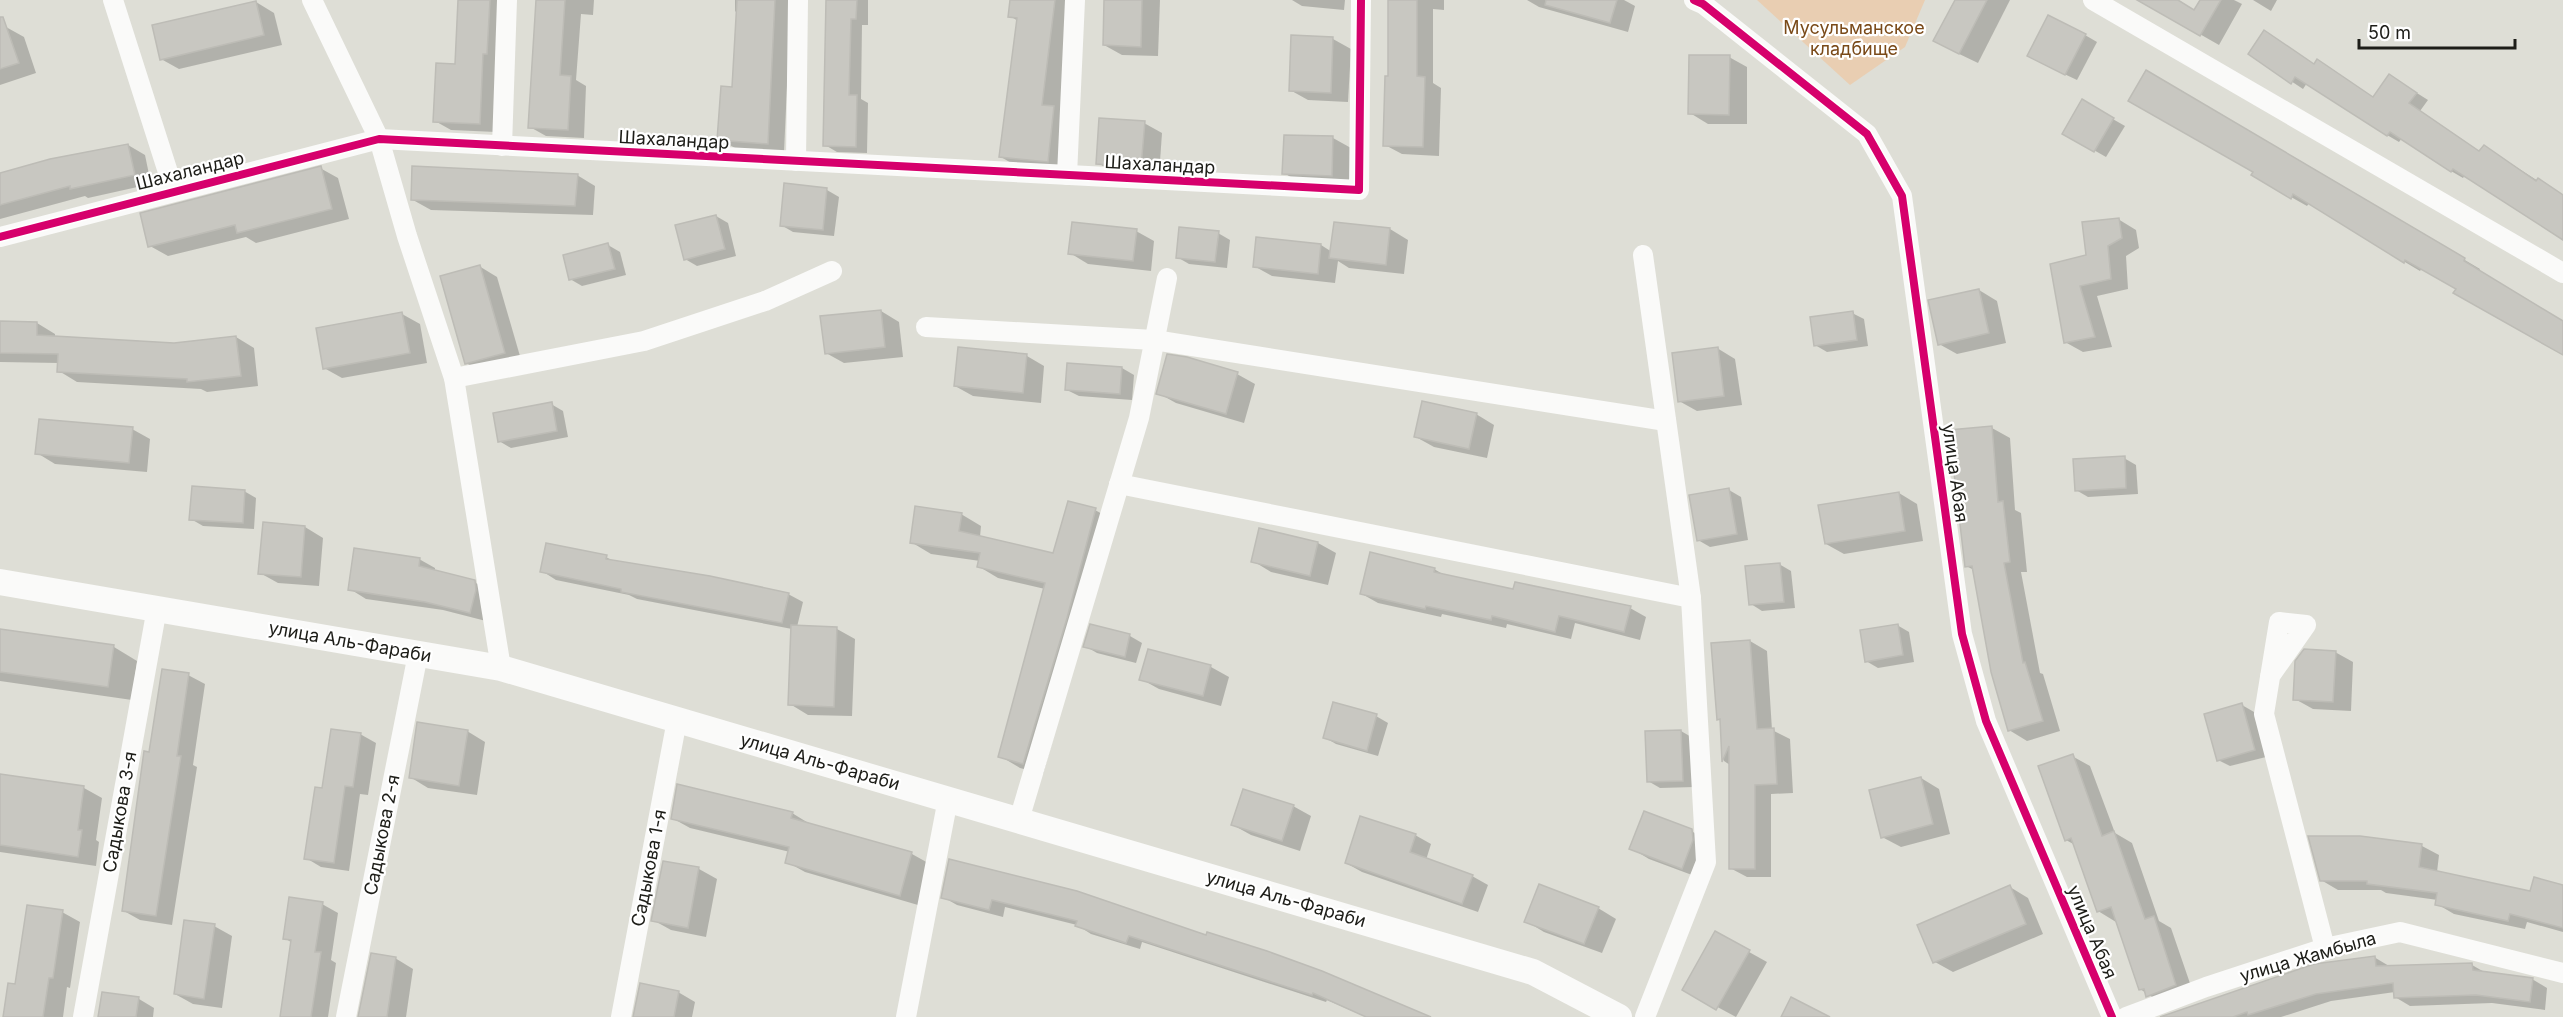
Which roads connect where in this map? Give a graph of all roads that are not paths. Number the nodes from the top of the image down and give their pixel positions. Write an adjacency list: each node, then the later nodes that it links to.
1 (113, 0): 13 (street)
2 (312, 0): 9 (street)
3 (507, 0): 10 (street)
4 (798, 0): 11 (street)
5 (1075, 0): 12 (street)
6 (1361, 0): 12 (street, Шахаландар)
7 (1694, 0): 41 (street, улица Абая)
8 (2102, 2): 17 (street)
9 (379, 139): 10 (street, Шахаландар); 13 (street, Шахаландар); 21 (street)
10 (502, 146): 11 (street, Шахаландар)
11 (796, 161): 12 (street, Шахаландар)
12 (1067, 175)
13 (174, 191): 14 (street, Шахаландар)
14 (0, 237)
15 (1643, 255): 22 (street)
16 (832, 271): 21 (street)
17 (2562, 271)
18 (1167, 278): 20 (street)
19 (926, 327): 20 (street)
20 (1154, 340): 22 (street); 23 (street)
21 (454, 378): 28 (street)
22 (1666, 421): 25 (street)
23 (1119, 484): 25 (street); 32 (street)
24 (0, 582): 26 (main road, улица Аль-Фараби)
25 (1691, 598): 40 (street)
26 (157, 608): 27 (main road, улица Аль-Фараби); 35 (street, Садыкова 3-я)
27 (418, 654): 28 (main road, улица Аль-Фараби); 36 (street, Садыкова 2-я)
28 (501, 668): 30 (main road, улица Аль-Фараби)
29 (2271, 676): 33 (street)
30 (677, 720): 31 (main road, улица Аль-Фараби); 37 (street, Садыкова 1-я)
31 (948, 799): 32 (main road, улица Аль-Фараби); 38 (street)
32 (1019, 820): 39 (main road, улица Аль-Фараби)
33 (2325, 948): 34 (street, улица Жамбыла); 42 (street, улица Жамбыла)
34 (2563, 973)
35 (83, 1017)
36 (346, 1017)
37 (621, 1017)
38 (906, 1017)
39 (1619, 1017)
40 (1645, 1017)
41 (2112, 1017)
42 (2126, 1017)

